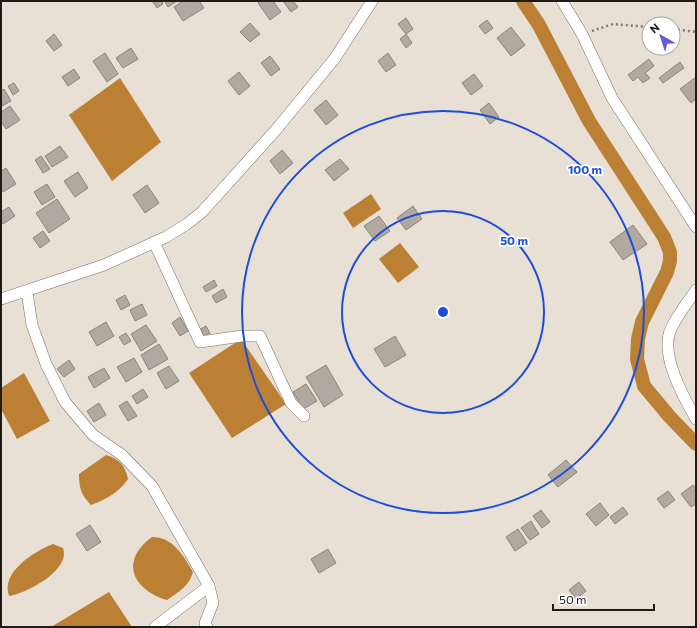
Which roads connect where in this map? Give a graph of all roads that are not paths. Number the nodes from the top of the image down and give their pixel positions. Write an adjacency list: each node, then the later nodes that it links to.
1 (372, 1): 4 (street)
2 (562, 1): 3 (street)
3 (696, 227)
4 (154, 242): 6 (street); 8 (street)
5 (696, 290): 9 (street)
6 (27, 292): 7 (street); 10 (street)
7 (1, 300)
8 (304, 416)
9 (696, 419)
10 (209, 586): 11 (street); 12 (street)
11 (155, 627)
12 (207, 627)

